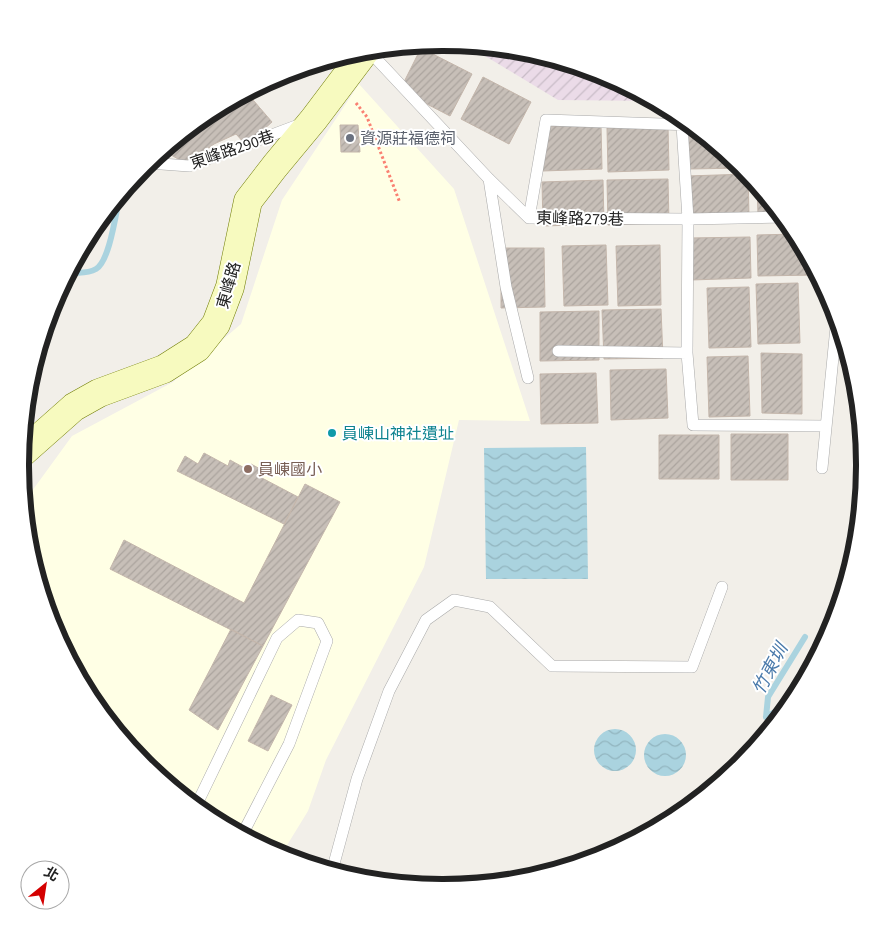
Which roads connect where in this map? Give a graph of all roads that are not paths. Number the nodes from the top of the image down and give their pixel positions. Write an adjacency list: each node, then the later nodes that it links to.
1 (374, 57): 7 (lane, 東峰路279巷)
2 (359, 60): 3 (main road, 東峰路)
3 (314, 119): 6 (lane, 東峰路290巷); 16 (main road, 東峰路)
4 (677, 125): 9 (lane)
5 (687, 132): 10 (lane)
6 (159, 164)
7 (489, 180): 9 (lane, 東峰路279巷); 14 (lane)
8 (774, 217): 10 (lane, 東峰路279巷)
9 (528, 218): 10 (lane, 東峰路279巷)
10 (688, 220): 13 (lane)
11 (835, 336): 15 (lane)
12 (558, 351): 13 (lane)
13 (687, 353): 15 (lane)
14 (528, 378)
15 (826, 426): 17 (lane)
16 (30, 446)
17 (822, 468)
18 (722, 587): 21 (lane)
19 (199, 799): 20 (lane)
20 (246, 828)
21 (334, 865)

